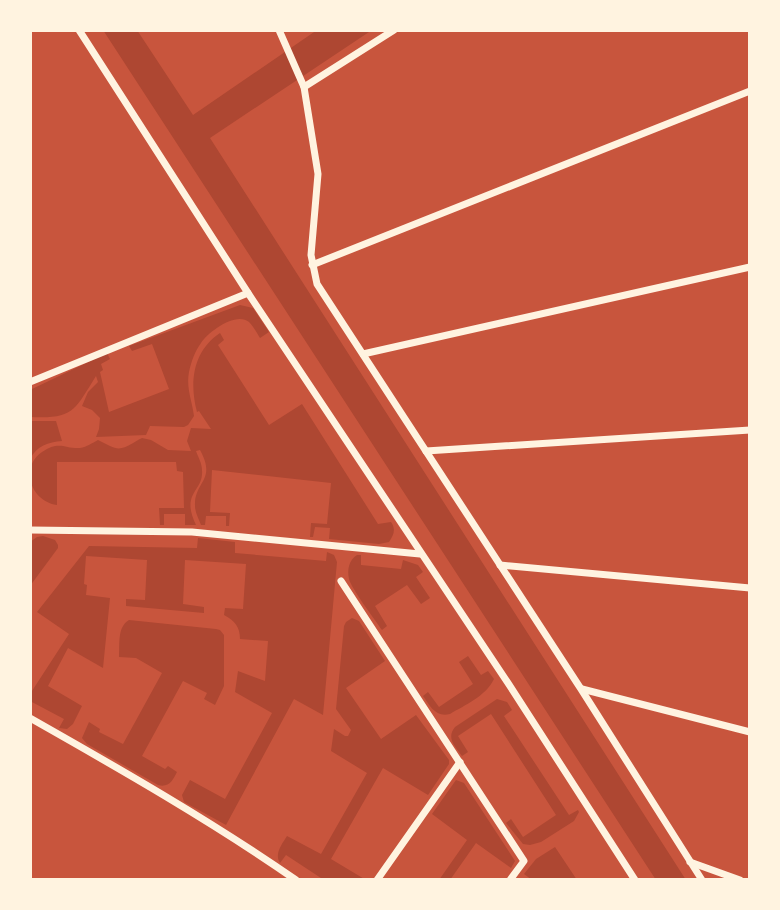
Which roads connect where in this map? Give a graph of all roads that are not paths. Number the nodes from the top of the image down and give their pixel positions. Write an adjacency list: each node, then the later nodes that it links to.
1 (79, 30): 8 (street)
2 (279, 30): 4 (street)
3 (394, 30): 4 (street)
4 (304, 87): 6 (street)
5 (750, 91): 6 (street)
6 (312, 265): 9 (street)
7 (750, 267): 9 (street)
8 (248, 293): 10 (street); 14 (street)
9 (363, 354): 12 (street)
10 (30, 382)
11 (750, 430): 12 (street)
12 (426, 451): 15 (street)
13 (30, 530): 14 (street)
14 (420, 554): 26 (street)
15 (500, 565): 17 (street); 18 (street)
16 (341, 581): 21 (street)
17 (750, 588)
18 (581, 689): 20 (street); 22 (street)
19 (30, 718): 23 (street)
20 (750, 732)
21 (460, 762): 24 (street); 25 (street)
22 (690, 862): 27 (street); 28 (street)
23 (296, 880)
24 (377, 880)
25 (510, 880)
26 (635, 880)
27 (702, 880)
28 (740, 880)

